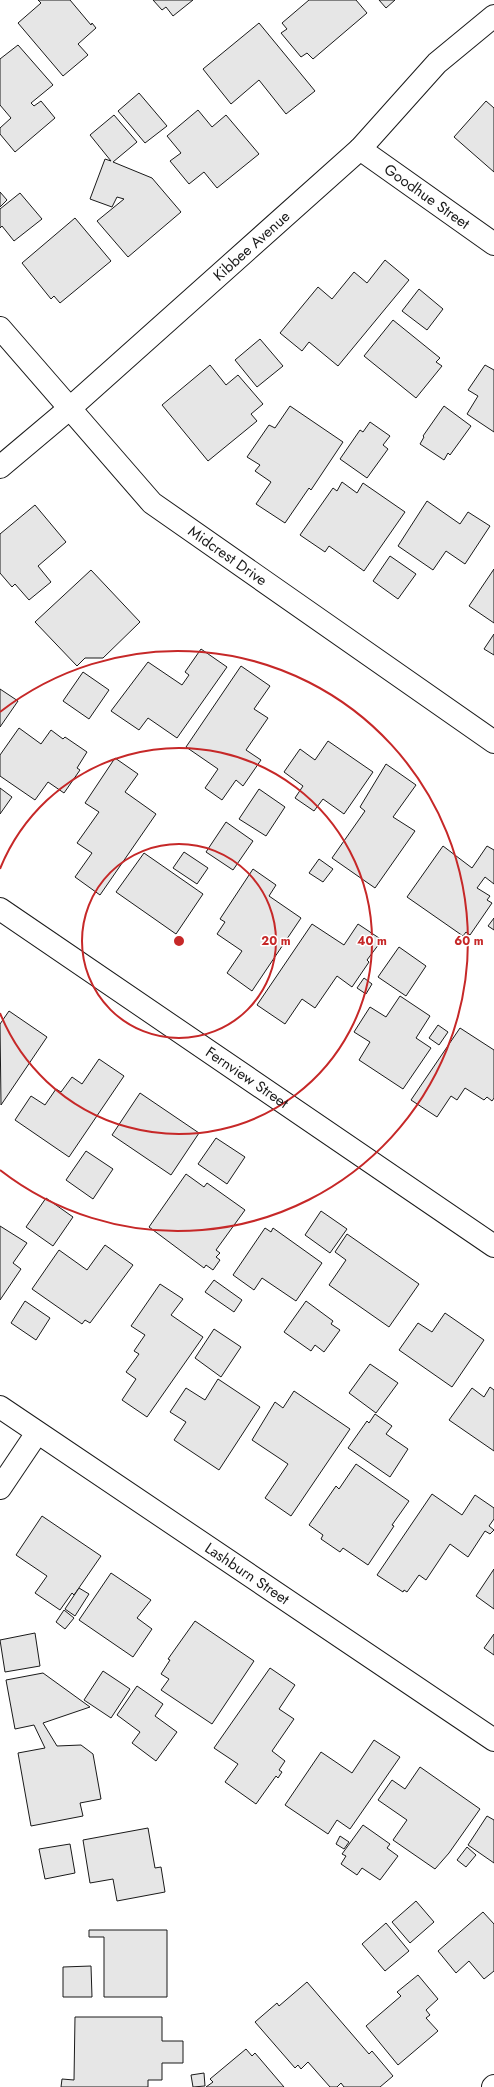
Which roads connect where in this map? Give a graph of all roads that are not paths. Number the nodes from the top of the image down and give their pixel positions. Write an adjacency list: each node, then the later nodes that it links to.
1 (494, 16): 2 (street, Kibbee Avenue)
2 (360, 149): 3 (street, Goodhue Street); 5 (street, Kibbee Avenue)
3 (494, 244)
4 (0, 328): 5 (street, Midcrest Drive)
5 (69, 409): 6 (street, Kibbee Avenue); 7 (street, Midcrest Drive)
6 (0, 467)
7 (494, 742)
8 (0, 909): 9 (street, Fernview Street)
9 (494, 1246)
10 (0, 1407): 11 (street, Lashburn Street)
11 (37, 1433): 12 (street); 13 (street, Lashburn Street)
12 (0, 1488)
13 (494, 1740)

